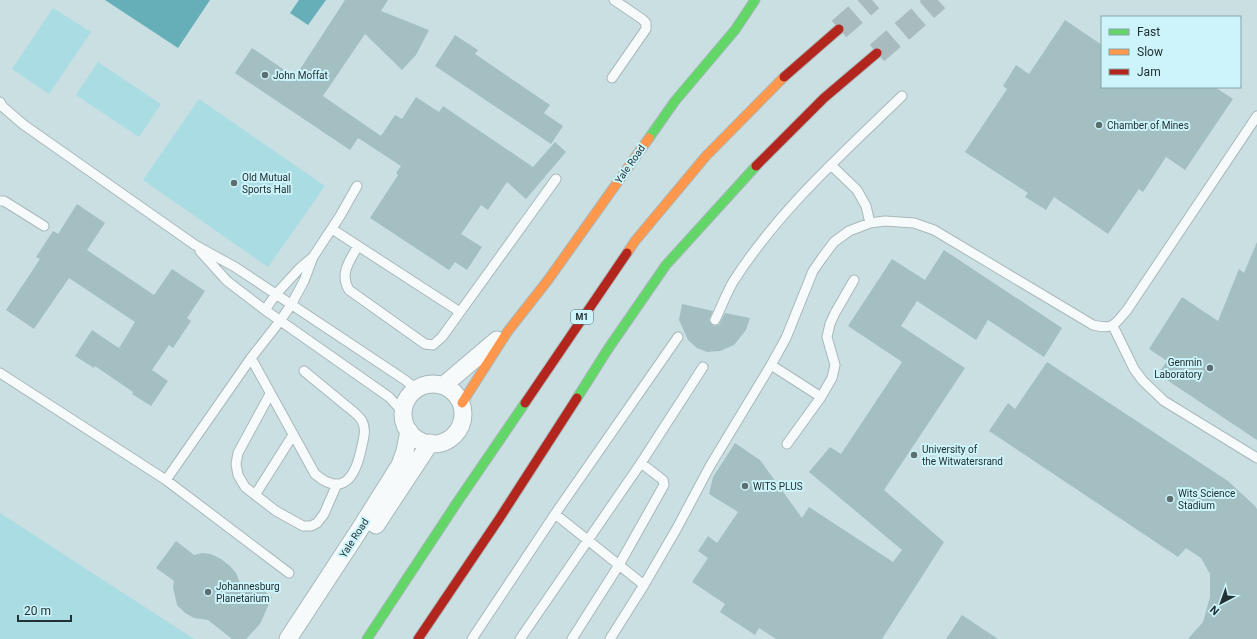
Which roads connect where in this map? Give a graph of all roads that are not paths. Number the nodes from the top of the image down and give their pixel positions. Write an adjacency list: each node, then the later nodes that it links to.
1 (614, 0): 5 (lane)
2 (755, 0): 27 (main road, Yale Road)
3 (839, 29): 56 (main road, M1)
4 (877, 53): 57 (main road)
5 (612, 78)
6 (902, 96): 9 (lane)
7 (0, 102): 16 (lane)
8 (1257, 116): 26 (lane)
9 (831, 165): 13 (lane); 24 (lane)
10 (556, 179): 23 (lane)
11 (357, 186): 15 (lane)
12 (0, 201): 14 (lane)
13 (870, 223): 26 (lane); 30 (lane)
14 (44, 226)
15 (332, 229): 17 (lane); 18 (lane)
16 (195, 245): 20 (lane); 22 (lane)
17 (358, 246): 23 (lane); 23 (lane)
18 (313, 257): 20 (lane); 21 (lane)
19 (854, 280): 37 (lane)
20 (276, 294): 21 (lane); 22 (lane)
21 (291, 304): 25 (lane); 35 (lane)
22 (265, 310): 25 (lane)
23 (460, 312)
24 (715, 320)
25 (280, 321): 29 (lane); 39 (lane)
26 (1113, 326): 44 (lane)
27 (508, 331): 34 (street, Yale Road); 38 (main road, Yale Road)
28 (678, 337): 49 (lane)
29 (251, 358): 36 (lane); 46 (lane)
30 (771, 365): 37 (lane); 53 (lane)
31 (703, 367): 45 (lane)
32 (304, 371): 47 (lane)
33 (0, 373): 46 (lane)
34 (444, 385): 35 (street); 38 (street)
35 (416, 389): 39 (street)
36 (270, 394): 41 (lane); 48 (lane)
37 (821, 397): 43 (lane)
38 (462, 403): 42 (street)
39 (403, 412): 40 (street)
40 (409, 431): 42 (street); 54 (street, Yale Road)
41 (293, 435): 47 (lane); 48 (lane)
42 (430, 443): 55 (street, Yale Road)
43 (788, 444)
44 (1257, 458)
45 (641, 463): 50 (lane); 51 (lane)
46 (166, 480): 52 (lane)
47 (337, 484): 48 (lane)
48 (255, 495)
49 (555, 514): 50 (lane); 58 (lane)
50 (587, 540): 51 (lane); 59 (lane)
51 (619, 565): 53 (lane); 60 (lane)
52 (289, 572)
53 (644, 585): 61 (lane)
54 (288, 639)
55 (301, 639)
56 (367, 639)
57 (418, 639)
58 (472, 639)
59 (520, 639)
60 (572, 639)
61 (610, 639)

